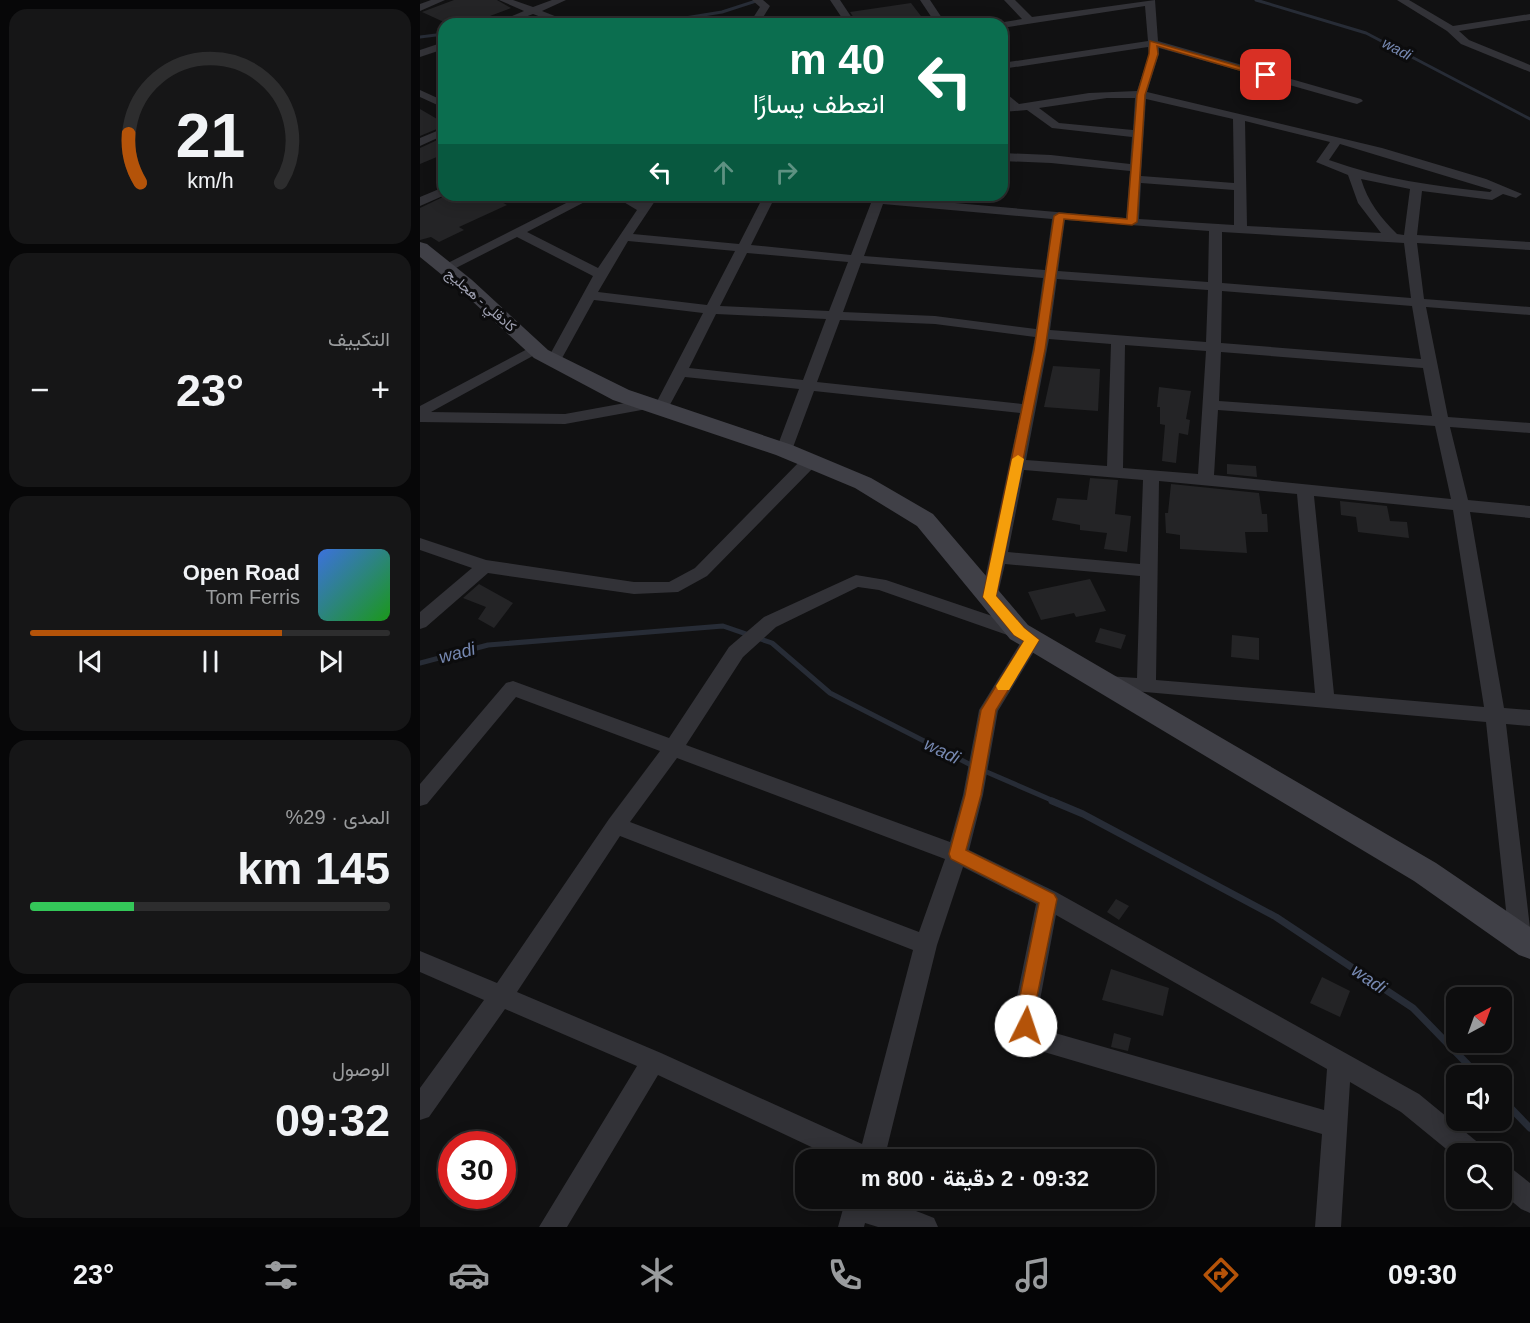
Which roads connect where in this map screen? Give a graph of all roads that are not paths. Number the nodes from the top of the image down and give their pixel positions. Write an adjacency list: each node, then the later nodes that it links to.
1 (440, 0): 10 (street)
2 (504, 0): 11 (street)
3 (561, 0): 11 (street)
4 (757, 0): 15 (street)
5 (835, 0): 16 (street)
6 (925, 0): 17 (street)
7 (1009, 0): 18 (street)
8 (1402, 0): 20 (street)
9 (1150, 1): 18 (street); 22 (street)
10 (420, 8)
11 (532, 11): 13 (street); 14 (street)
12 (1530, 17): 20 (street)
13 (514, 18)
14 (552, 18)
15 (758, 18)
16 (846, 18)
17 (937, 18)
18 (1029, 20): 19 (street)
19 (1008, 24)
20 (1451, 29): 27 (street)
21 (420, 42): 23 (street)
22 (1153, 43): 26 (street); 29 (street); 31 (street)
23 (438, 47)
24 (438, 47): 25 (street)
25 (420, 54)
26 (1008, 65)
27 (1530, 69)
28 (420, 93): 32 (street)
29 (1141, 95): 33 (street); 36 (street); 38 (street)
30 (1008, 99): 34 (street)
31 (1357, 101)
32 (438, 102)
33 (1032, 107): 34 (street); 38 (street)
34 (1017, 108): 35 (street)
35 (1008, 109)
36 (1239, 116): 39 (street); 44 (street)
37 (438, 134): 40 (street)
38 (1138, 134): 42 (street)
39 (1337, 140): 43 (street); 46 (street)
40 (420, 142)
41 (1008, 157): 42 (street)
42 (1135, 173): 44 (street); 58 (street)
43 (1354, 175): 45 (street); 63 (street)
44 (1240, 187): 60 (street)
45 (1416, 187): 46 (street); 63 (street)
46 (1502, 189): 48 (street)
47 (438, 194): 55 (street)
48 (1516, 195)
49 (580, 201): 61 (street)
50 (630, 201): 56 (street)
51 (650, 201): 56 (street)
52 (767, 201): 66 (street)
53 (878, 201): 67 (street)
54 (952, 201): 57 (street)
55 (420, 202)
56 (645, 209): 62 (street)
57 (1059, 216): 58 (street); 69 (street)
58 (1132, 222): 59 (street)
59 (1216, 228): 60 (street); 71 (street)
60 (1241, 229): 63 (street)
61 (516, 232): 68 (street); 70 (street)
62 (625, 237): 66 (street); 70 (street)
63 (1402, 239): 64 (street); 73 (street)
64 (1530, 246)
65 (420, 248): 68 (street, كادقلي - هجليج)
66 (742, 249): 67 (street); 74 (street)
67 (856, 259): 69 (street); 76 (street)
68 (445, 268): 80 (street, كادقلي - هجليج)
69 (1051, 274): 71 (street); 77 (street)
70 (601, 275): 72 (street)
71 (1215, 286): 73 (street); 79 (street)
72 (590, 295): 74 (street); 80 (street)
73 (1419, 302): 75 (street); 81 (street)
74 (711, 310): 76 (street); 82 (street)
75 (1530, 311)
76 (834, 317): 77 (street); 83 (street)
77 (1042, 334): 78 (street); 86 (street)
78 (1118, 341): 79 (street); 93 (street)
79 (1214, 349): 81 (street); 84 (street)
80 (543, 354): 85 (street, كادقلي - هجليج); 87 (street)
81 (1430, 364): 88 (street)
82 (680, 372): 83 (street); 85 (street)
83 (808, 386): 86 (street); 90 (street)
84 (1211, 405): 88 (street); 95 (street)
85 (654, 406): 87 (street); 90 (street, كادقلي - هجليج)
86 (1028, 409): 92 (street)
87 (420, 414)
88 (1442, 422): 89 (street); 97 (street)
89 (1530, 428)
90 (784, 450): 91 (street, كادقلي - هجليج)
91 (810, 461): 101 (street); 103 (street, كادقلي - هجليج)
92 (1017, 464): 93 (street); 100 (street)
93 (1115, 472): 94 (street)
94 (1151, 475): 95 (street); 102 (street)
95 (1206, 480): 96 (street)
96 (1305, 490): 97 (street); 108 (street)
97 (1461, 505): 98 (street); 109 (street)
98 (1530, 512)
99 (420, 544): 101 (street)
100 (998, 557): 102 (street); 103 (street)
101 (485, 566): 104 (street)
102 (1149, 571): 107 (street)
103 (990, 597): 105 (street, كادقلي - هجليج)
104 (420, 622)
105 (1025, 636): 106 (street, كادقلي - هجليج); 111 (street); 114 (street)
106 (1105, 683): 107 (street); 116 (street, كادقلي - هجليج)
107 (1146, 686): 108 (street)
108 (1325, 701): 109 (street)
109 (1495, 715): 110 (street); 116 (street)
110 (1530, 718)
111 (675, 746): 112 (street); 113 (street); 114 (street)
112 (420, 798)
113 (616, 825): 117 (street); 119 (street)
114 (957, 854): 115 (street); 117 (street)
115 (1048, 899): 121 (street); 123 (street)
116 (1525, 942)
117 (926, 945): 126 (street)
118 (420, 961): 119 (street)
119 (501, 996): 120 (street); 122 (street)
120 (653, 1060): 125 (street); 130 (street)
121 (1339, 1065): 123 (street); 124 (street)
122 (420, 1107)
123 (1335, 1126): 132 (street)
124 (1459, 1143)
125 (845, 1149)
126 (872, 1149)
127 (1512, 1185): 128 (street)
128 (1530, 1200)
129 (855, 1211): 131 (street)
130 (552, 1227)
131 (925, 1227)
132 (1328, 1227)

